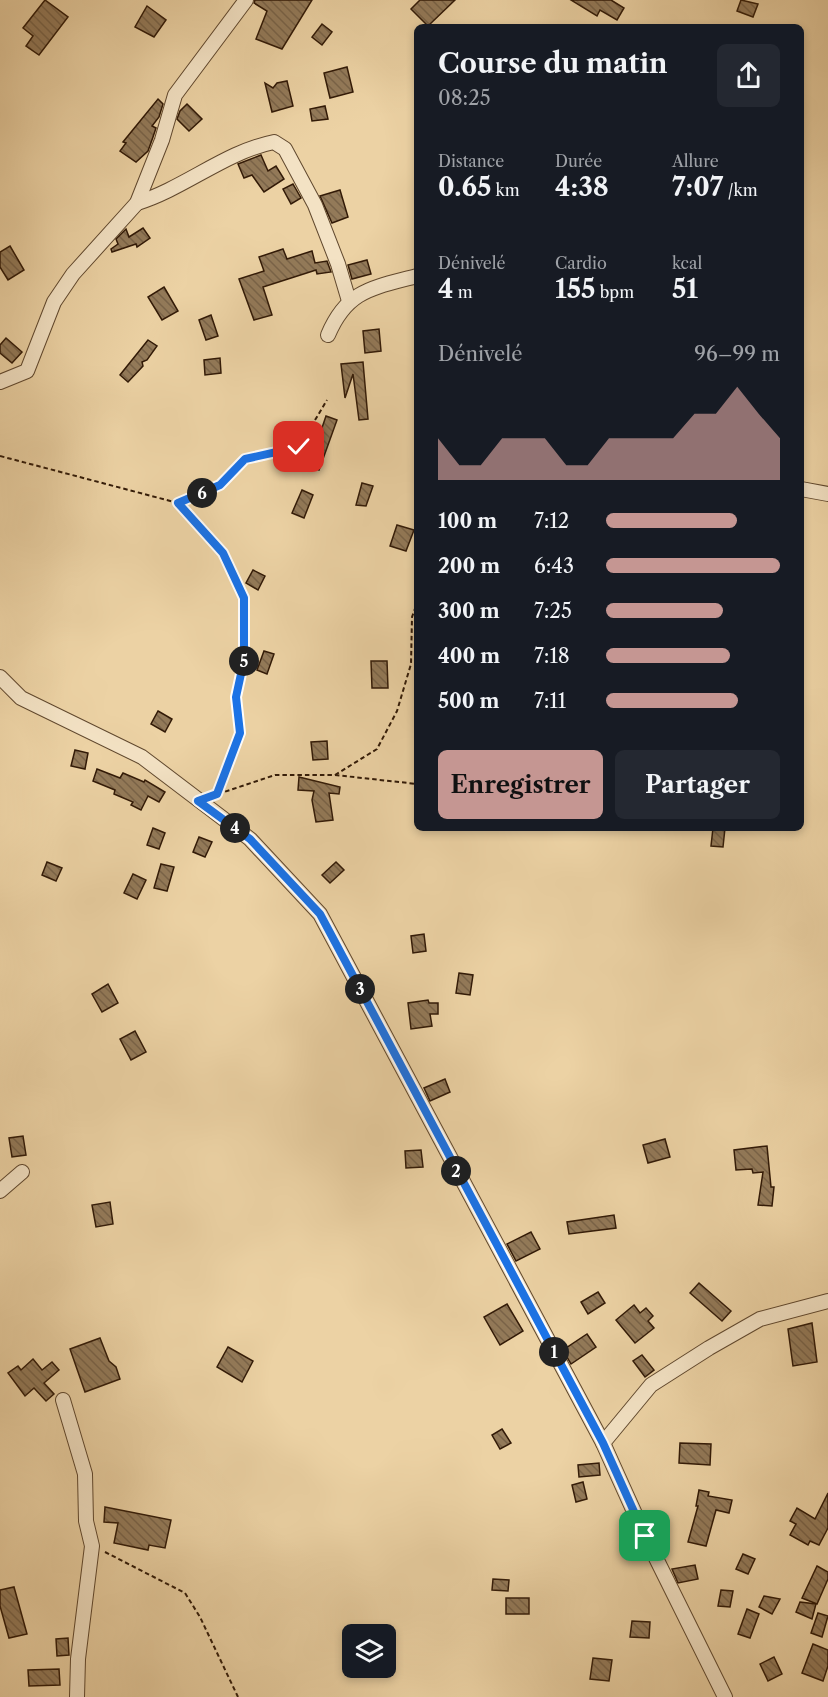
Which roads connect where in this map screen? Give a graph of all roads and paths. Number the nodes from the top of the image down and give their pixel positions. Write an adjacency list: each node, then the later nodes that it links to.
1 (246, 0): 2 (street)
2 (137, 203): 4 (street); 6 (street)
3 (414, 277): 4 (street)
4 (349, 301): 5 (street)
5 (328, 335)
6 (0, 382)
7 (327, 400): 11 (path)
8 (0, 456): 11 (path)
9 (804, 490): 10 (street)
10 (828, 494)
11 (178, 503): 18 (path)
12 (414, 611): 16 (path)
13 (0, 677): 15 (street)
14 (0, 687): 15 (street)
15 (21, 698): 19 (street)
16 (335, 775): 17 (path); 18 (path)
17 (414, 784)
18 (217, 794): 19 (path)
19 (198, 801): 24 (street)
20 (22, 1172): 21 (street)
21 (0, 1191)
22 (828, 1301): 24 (street)
23 (63, 1400): 25 (street)
24 (603, 1443): 28 (street)
25 (92, 1546): 26 (street); 27 (path)
26 (77, 1697)
27 (238, 1697)
28 (725, 1697)

